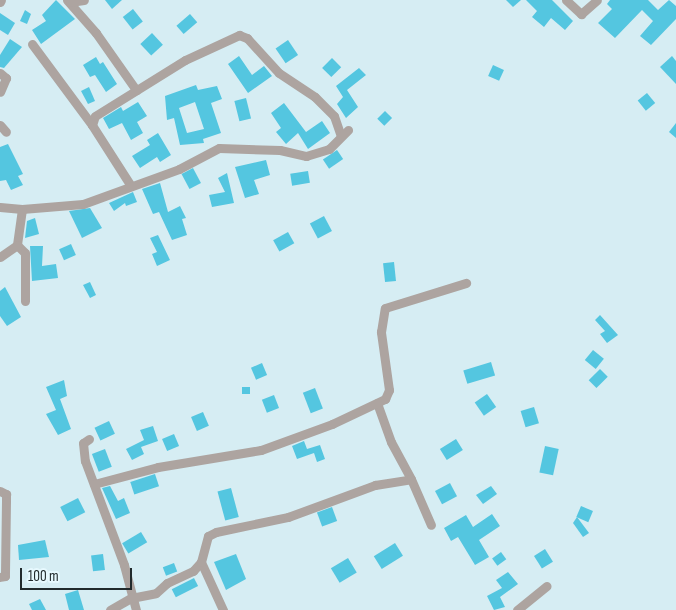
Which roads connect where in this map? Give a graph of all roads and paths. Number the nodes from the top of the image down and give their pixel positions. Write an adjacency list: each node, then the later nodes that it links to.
1 (84, 0): 4 (street)
2 (566, 0): 3 (street)
3 (597, 0)
4 (68, 1): 7 (street)
5 (32, 44): 9 (street)
6 (0, 73): 8 (street)
7 (136, 90): 9 (street); 10 (street)
8 (0, 92)
9 (92, 125): 10 (street)
10 (131, 186): 12 (street)
11 (0, 207): 12 (street)
12 (22, 210): 13 (street)
13 (17, 245): 14 (street); 16 (street)
14 (0, 257)
15 (466, 283): 17 (street)
16 (25, 301)
17 (377, 403): 19 (street); 20 (street)
18 (89, 439): 20 (street)
19 (411, 479): 22 (street); 23 (street)
20 (94, 484): 26 (street)
21 (0, 491): 24 (street)
22 (431, 525)
23 (202, 562): 26 (street); 29 (street)
24 (0, 578)
25 (548, 586): 30 (street)
26 (131, 598): 27 (street); 28 (street)
27 (110, 610)
28 (136, 610)
29 (223, 610)
30 (518, 610)

